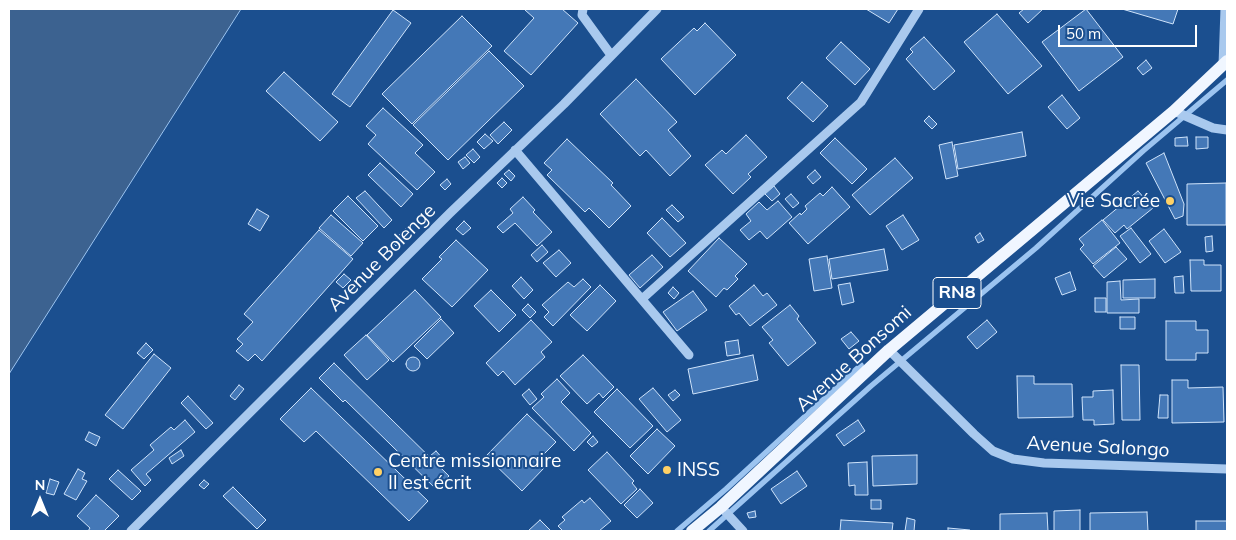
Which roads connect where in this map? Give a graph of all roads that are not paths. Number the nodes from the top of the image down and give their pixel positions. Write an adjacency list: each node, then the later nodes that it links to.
1 (583, 9): 5 (street)
2 (657, 9): 5 (street, Avenue Bolenge)
3 (919, 9): 10 (street)
4 (1225, 9): 6 (street)
5 (611, 56): 9 (street, Avenue Bolenge)
6 (1225, 63): 7 (main road, Avenue Bonsomi / RN8)
7 (1174, 111): 8 (street); 11 (main road, Avenue Bonsomi / RN8)
8 (1227, 130)
9 (515, 150): 10 (street); 15 (street, Avenue Bolenge)
10 (642, 299): 12 (street)
11 (889, 350): 13 (street, Avenue Salongo); 14 (main road, Avenue Bonsomi / RN8)
12 (689, 355)
13 (1227, 468)
14 (721, 506): 16 (main road, Avenue Bonsomi / RN8); 17 (street)
15 (131, 531)
16 (692, 531)
17 (743, 531)

